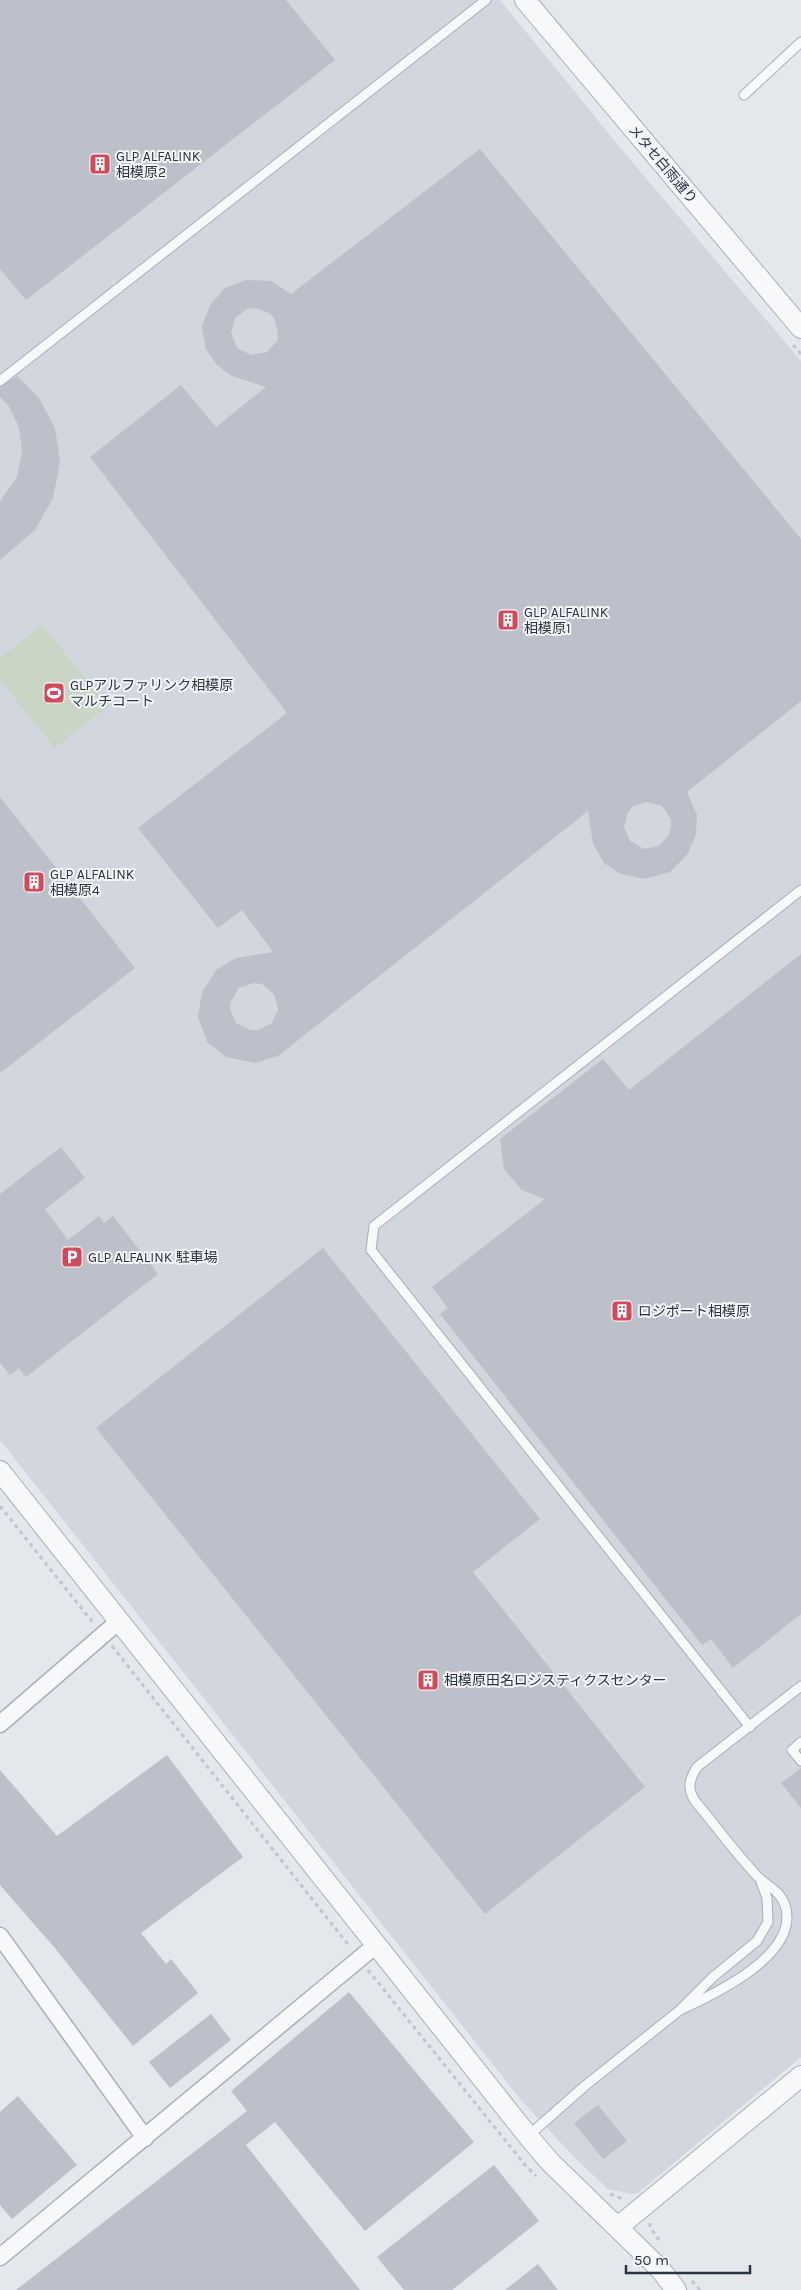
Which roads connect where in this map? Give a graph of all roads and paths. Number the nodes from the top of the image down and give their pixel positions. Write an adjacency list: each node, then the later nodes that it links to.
1 (486, 0): 6 (lane)
2 (525, 0): 5 (street, メタセ白雨通り)
3 (801, 42): 4 (lane)
4 (744, 95)
5 (801, 328)
6 (0, 381)
7 (801, 890): 14 (lane)
8 (0, 1470): 10 (street)
9 (0, 1506): 11 (path)
10 (119, 1621): 11 (street); 19 (street)
11 (103, 1635): 13 (street); 20 (path)
12 (801, 1686): 14 (lane)
13 (0, 1724)
14 (750, 1727): 17 (lane)
15 (801, 1742): 16 (lane)
16 (801, 1761)
17 (760, 1878): 21 (lane); 21 (lane)
18 (0, 1936): 24 (street)
19 (376, 1945): 20 (street); 23 (street)
20 (359, 1959): 24 (street); 25 (path)
21 (680, 2010): 23 (lane)
22 (801, 2076): 26 (street)
23 (528, 2136): 26 (street)
24 (145, 2138): 27 (street)
25 (539, 2179)
26 (618, 2227): 28 (street)
27 (0, 2257)
28 (676, 2290)

